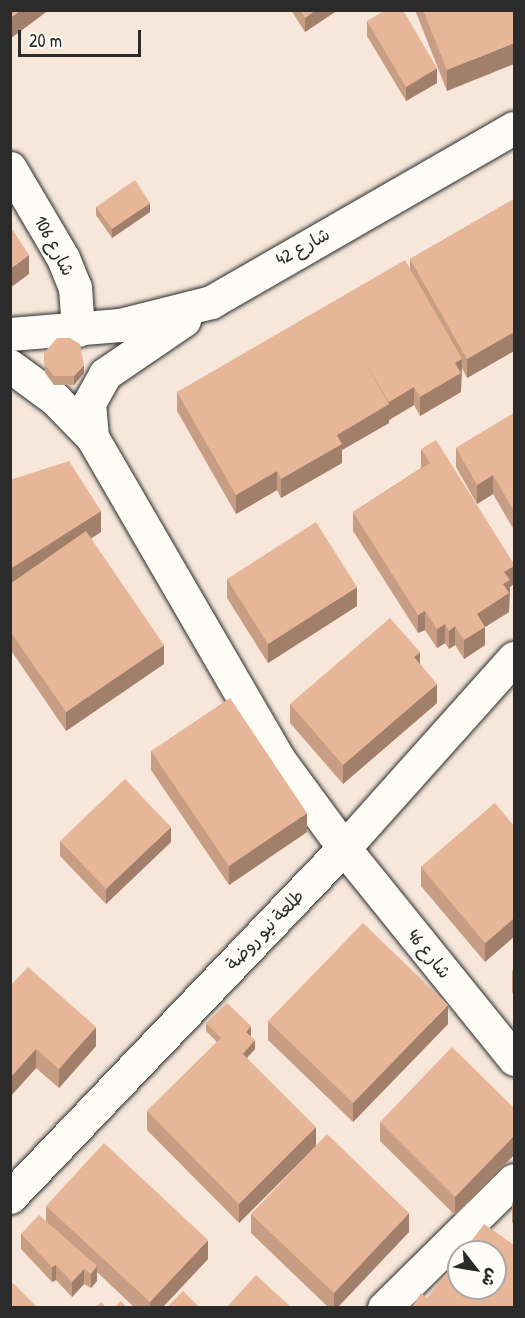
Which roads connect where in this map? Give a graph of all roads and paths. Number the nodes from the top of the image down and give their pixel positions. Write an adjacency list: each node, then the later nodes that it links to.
1 (514, 128): 3 (street, شارع 42)
2 (10, 168): 4 (street, شارع 106)
3 (211, 302): 4 (street, شارع 42); 7 (street)
4 (78, 330): 5 (street, شارع 42)
5 (10, 334)
6 (10, 366): 7 (street)
7 (92, 437): 9 (street, شارع 46)
8 (514, 658): 9 (street, طلعة نيو روضة)
9 (344, 848): 10 (street, شارع 46); 12 (street, طلعة نيو روضة)
10 (514, 1059)
11 (514, 1180): 13 (street)
12 (10, 1197)
13 (384, 1308)

